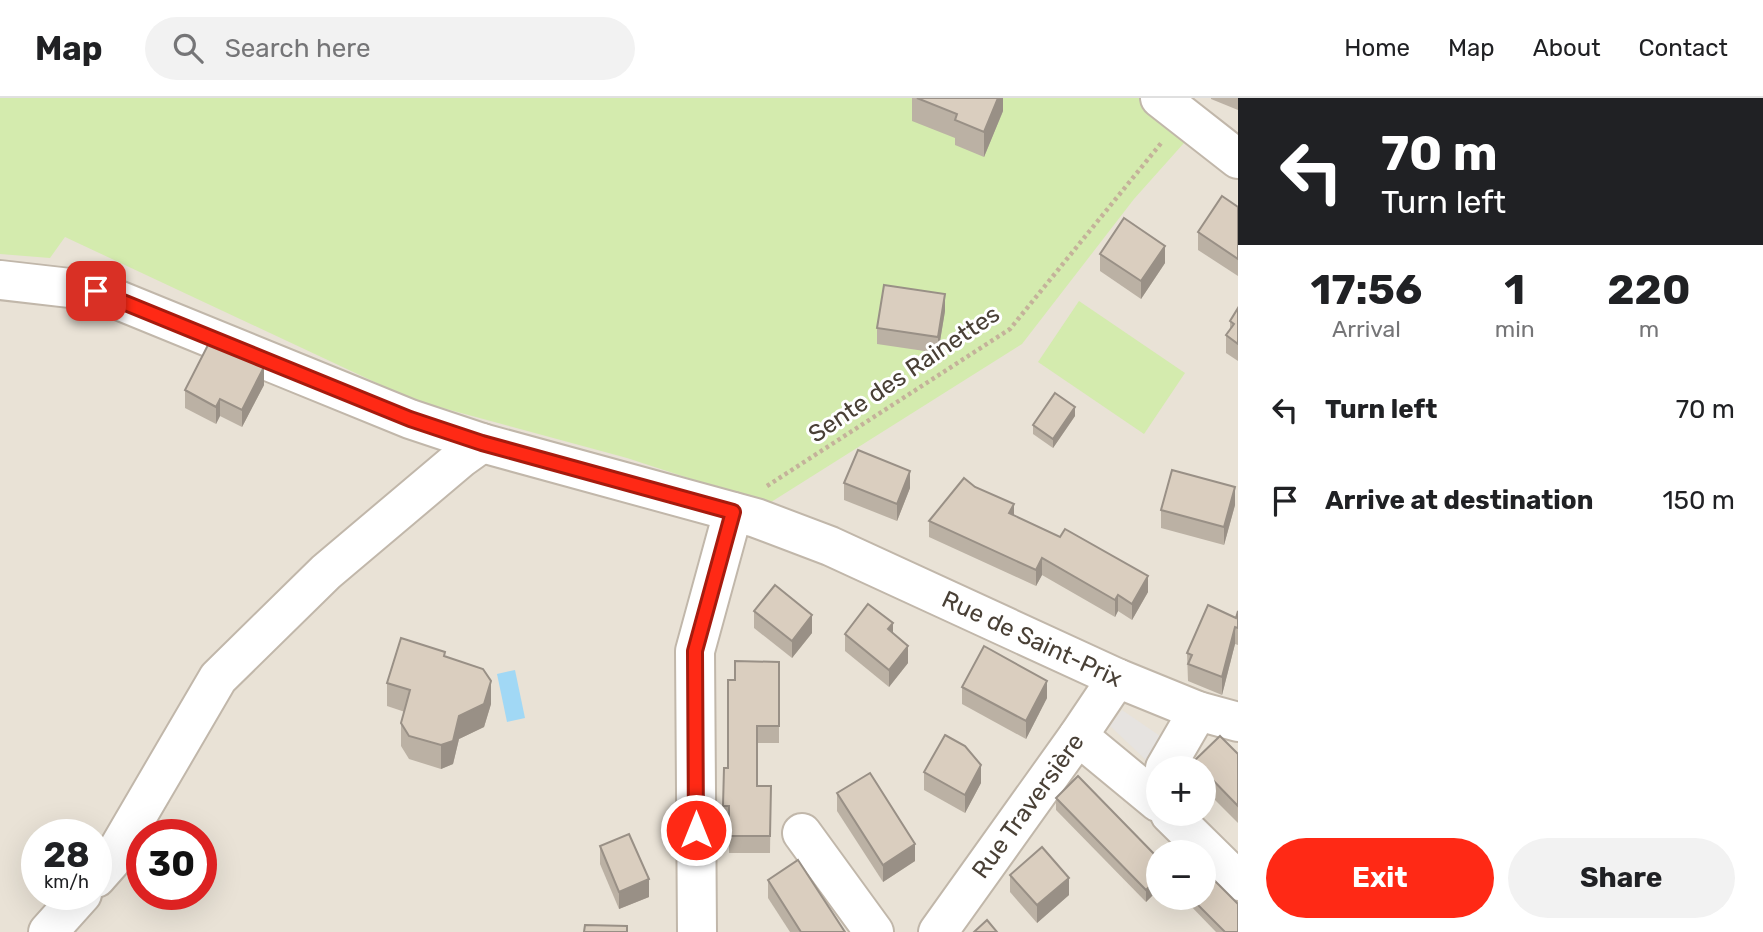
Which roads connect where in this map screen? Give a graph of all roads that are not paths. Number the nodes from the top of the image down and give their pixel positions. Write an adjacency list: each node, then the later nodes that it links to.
1 (1171, 108): 2 (street)
2 (1238, 159)
3 (0, 280): 4 (street, Rue de Saint-Prix)
4 (482, 443): 5 (street, Rue de Saint-Prix); 14 (street)
5 (733, 512): 6 (street, Rue de Saint-Prix); 18 (street)
6 (1117, 678): 7 (street, Rue de Saint-Prix); 9 (street, Rue Traversière)
7 (1198, 711): 8 (street, Rue de Saint-Prix); 10 (street)
8 (1238, 722)
9 (1079, 736): 11 (street); 20 (street, Rue Traversière)
10 (1177, 756)
11 (1146, 781)
12 (1190, 826): 15 (street)
13 (802, 833): 19 (street)
14 (112, 859)
15 (1238, 881)
16 (68, 910): 17 (street)
17 (48, 932)
18 (696, 932)
19 (874, 932)
20 (938, 932)

